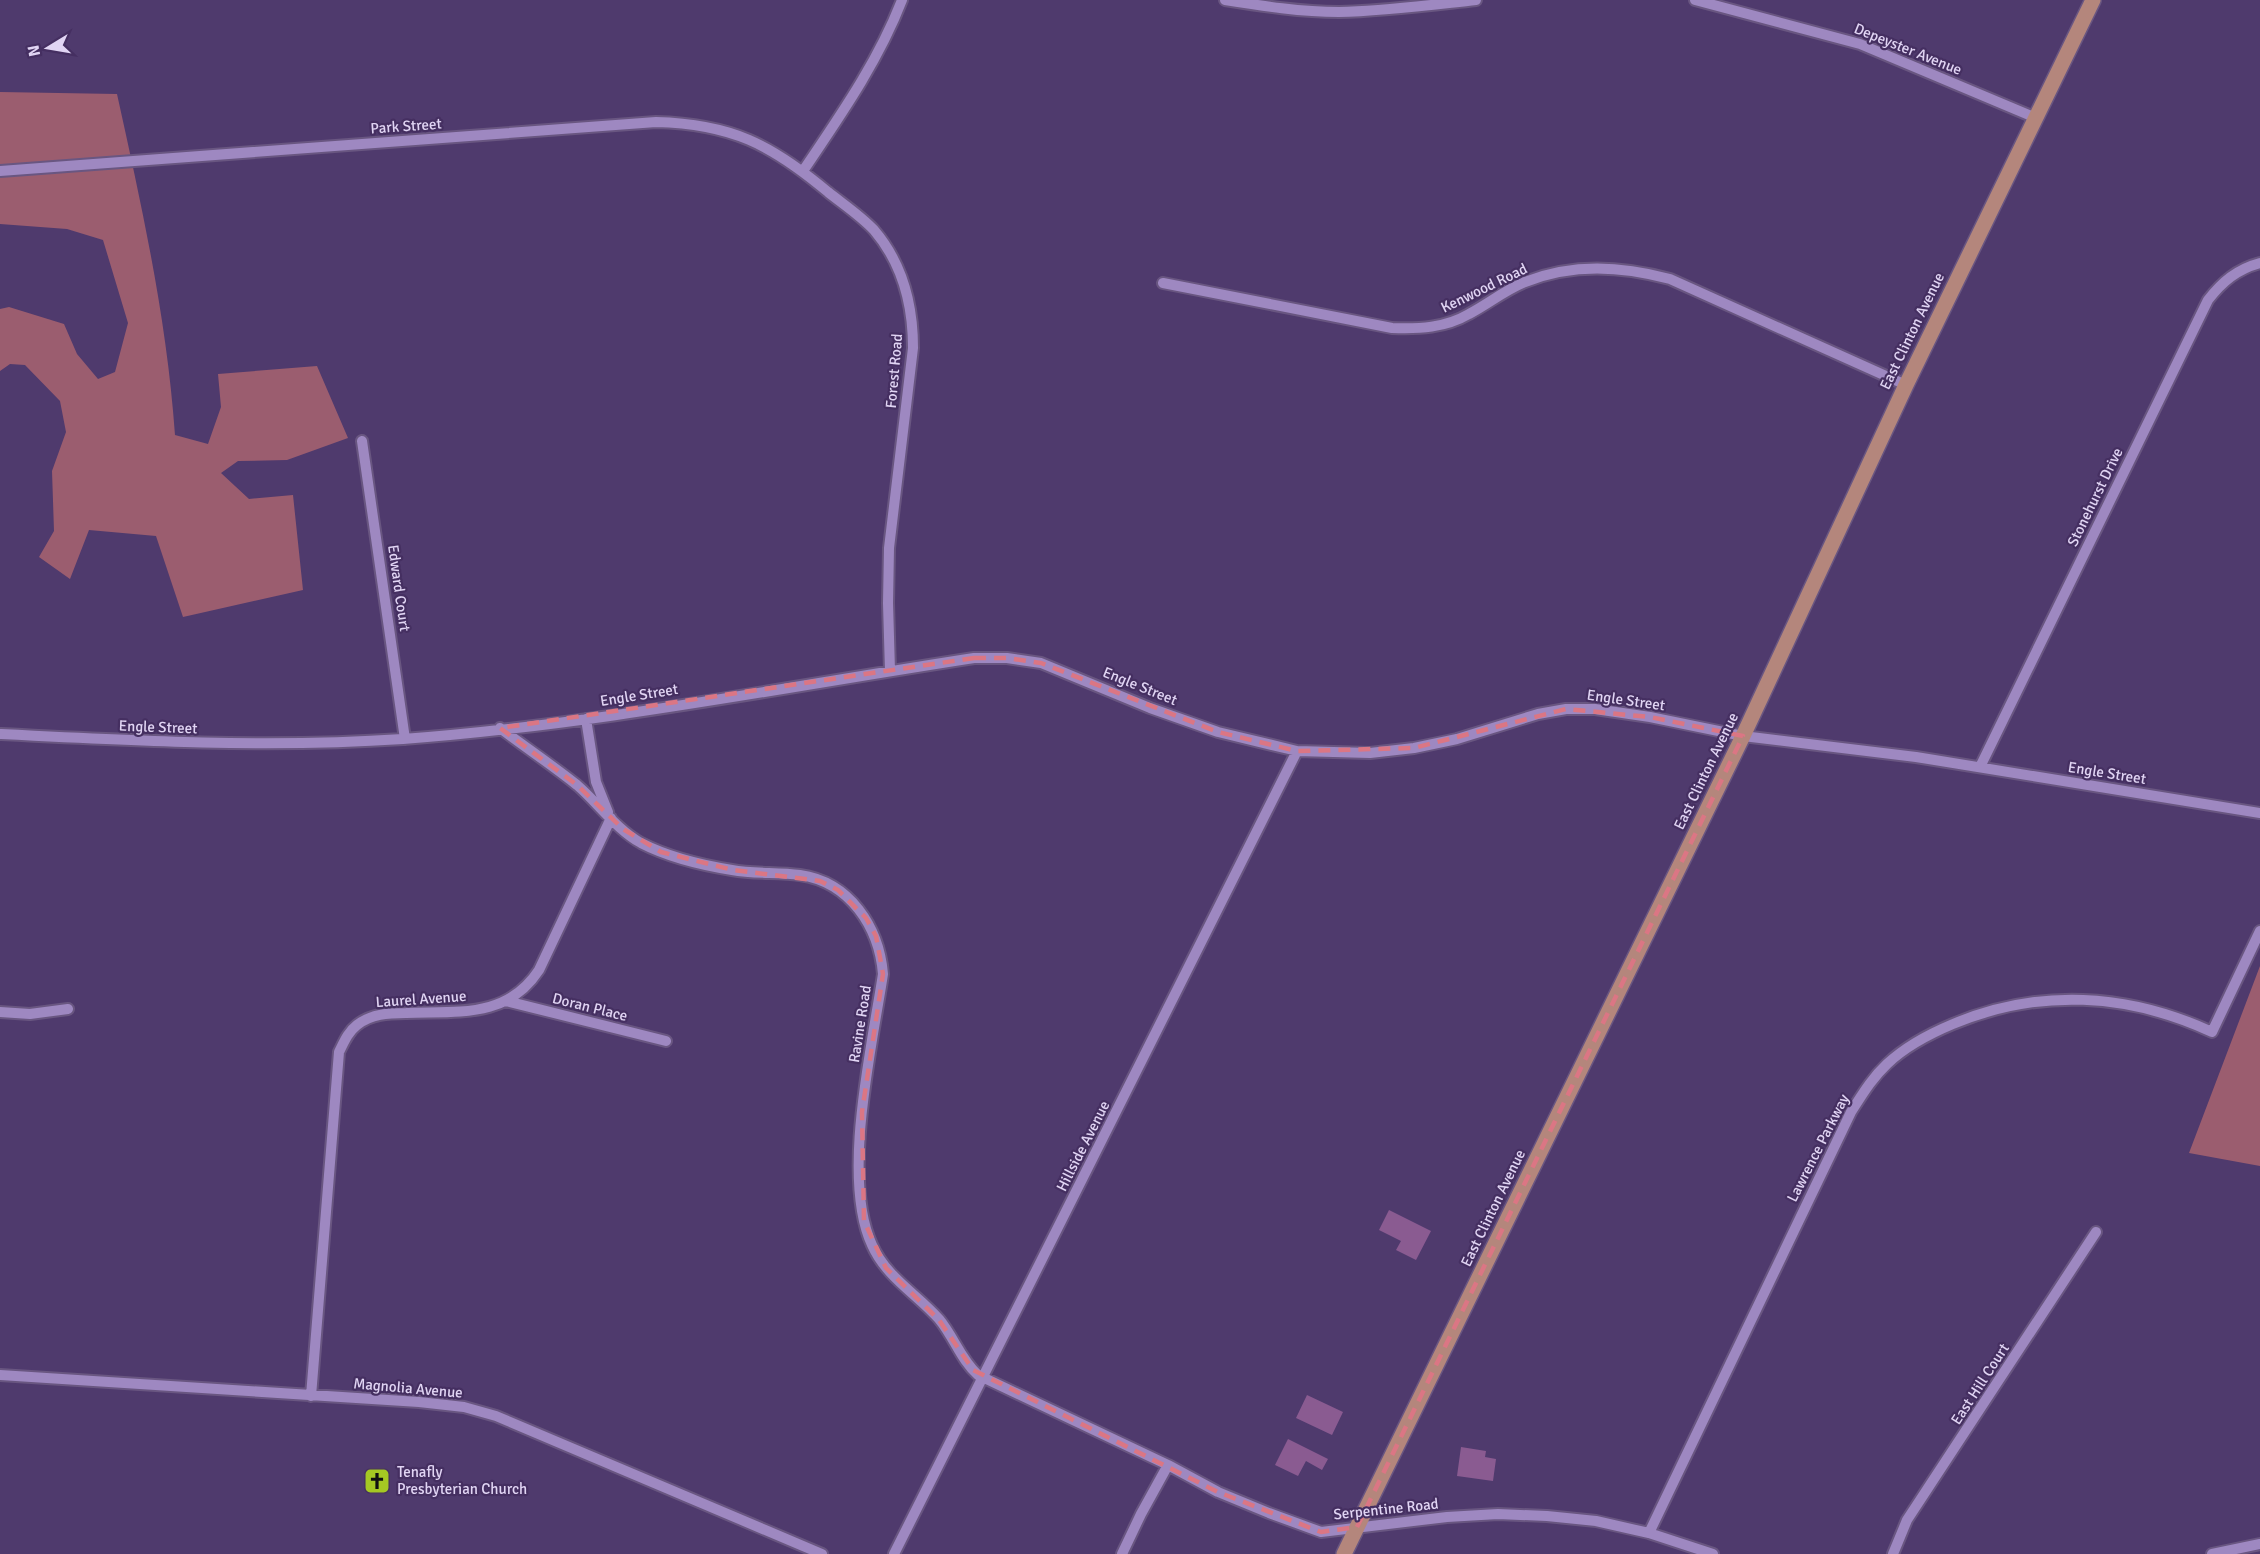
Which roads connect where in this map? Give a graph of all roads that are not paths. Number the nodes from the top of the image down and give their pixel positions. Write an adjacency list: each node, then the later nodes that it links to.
1 (902, 0): 9 (street)
2 (1225, 0): 6 (street)
3 (1476, 0): 6 (street)
4 (1695, 0): 7 (street, Depeyster Avenue)
5 (2093, 0): 7 (main road, East Clinton Avenue)
6 (1292, 5)
7 (2036, 118): 12 (main road, East Clinton Avenue)
8 (0, 171): 9 (street, Park Street)
9 (803, 171): 14 (street, Forest Road)
10 (2260, 263): 21 (street, Stonehurst Drive)
11 (1163, 283): 12 (street, Kenwood Road)
12 (1906, 385): 18 (main road, East Clinton Avenue)
13 (362, 441): 19 (street, Edward Court)
14 (890, 671): 15 (street, Engle Street); 20 (street, Engle Street)
15 (586, 719): 16 (street, Engle Street); 23 (street, Ravine Road)
16 (500, 728): 19 (street, Engle Street); 23 (street, Ravine Road)
17 (0, 734): 19 (street, Engle Street)
18 (1743, 736): 20 (street, Engle Street); 21 (street, Engle Street); 34 (main road, East Clinton Avenue)
19 (405, 739)
20 (1297, 751): 31 (street, Hillside Avenue)
21 (1980, 767): 22 (street, Engle Street)
22 (2260, 813)
23 (611, 818): 25 (street, Laurel Avenue); 31 (street, Ravine Road)
24 (2260, 931): 35 (street, Lawrence Parkway)
25 (506, 1001): 28 (street, Doran Place); 32 (street, Laurel Avenue)
26 (68, 1009): 27 (street)
27 (0, 1012)
28 (666, 1041)
29 (2096, 1232): 42 (street, East Hill Court)
30 (0, 1376): 32 (street, Magnolia Avenue)
31 (983, 1378): 33 (street, Serpentine Road); 38 (street, Hillside Avenue)
32 (311, 1396): 37 (street, Magnolia Avenue)
33 (1168, 1465): 34 (street, Serpentine Road); 39 (street)
34 (1357, 1527): 35 (street, Serpentine Road); 40 (main road, East Clinton Avenue)
35 (1649, 1533): 41 (street, Serpentine Road)
36 (2260, 1544): 43 (street)
37 (822, 1554)
38 (894, 1554)
39 (1122, 1554)
40 (1344, 1554)
41 (1713, 1554)
42 (1893, 1554)
43 (2212, 1554)

